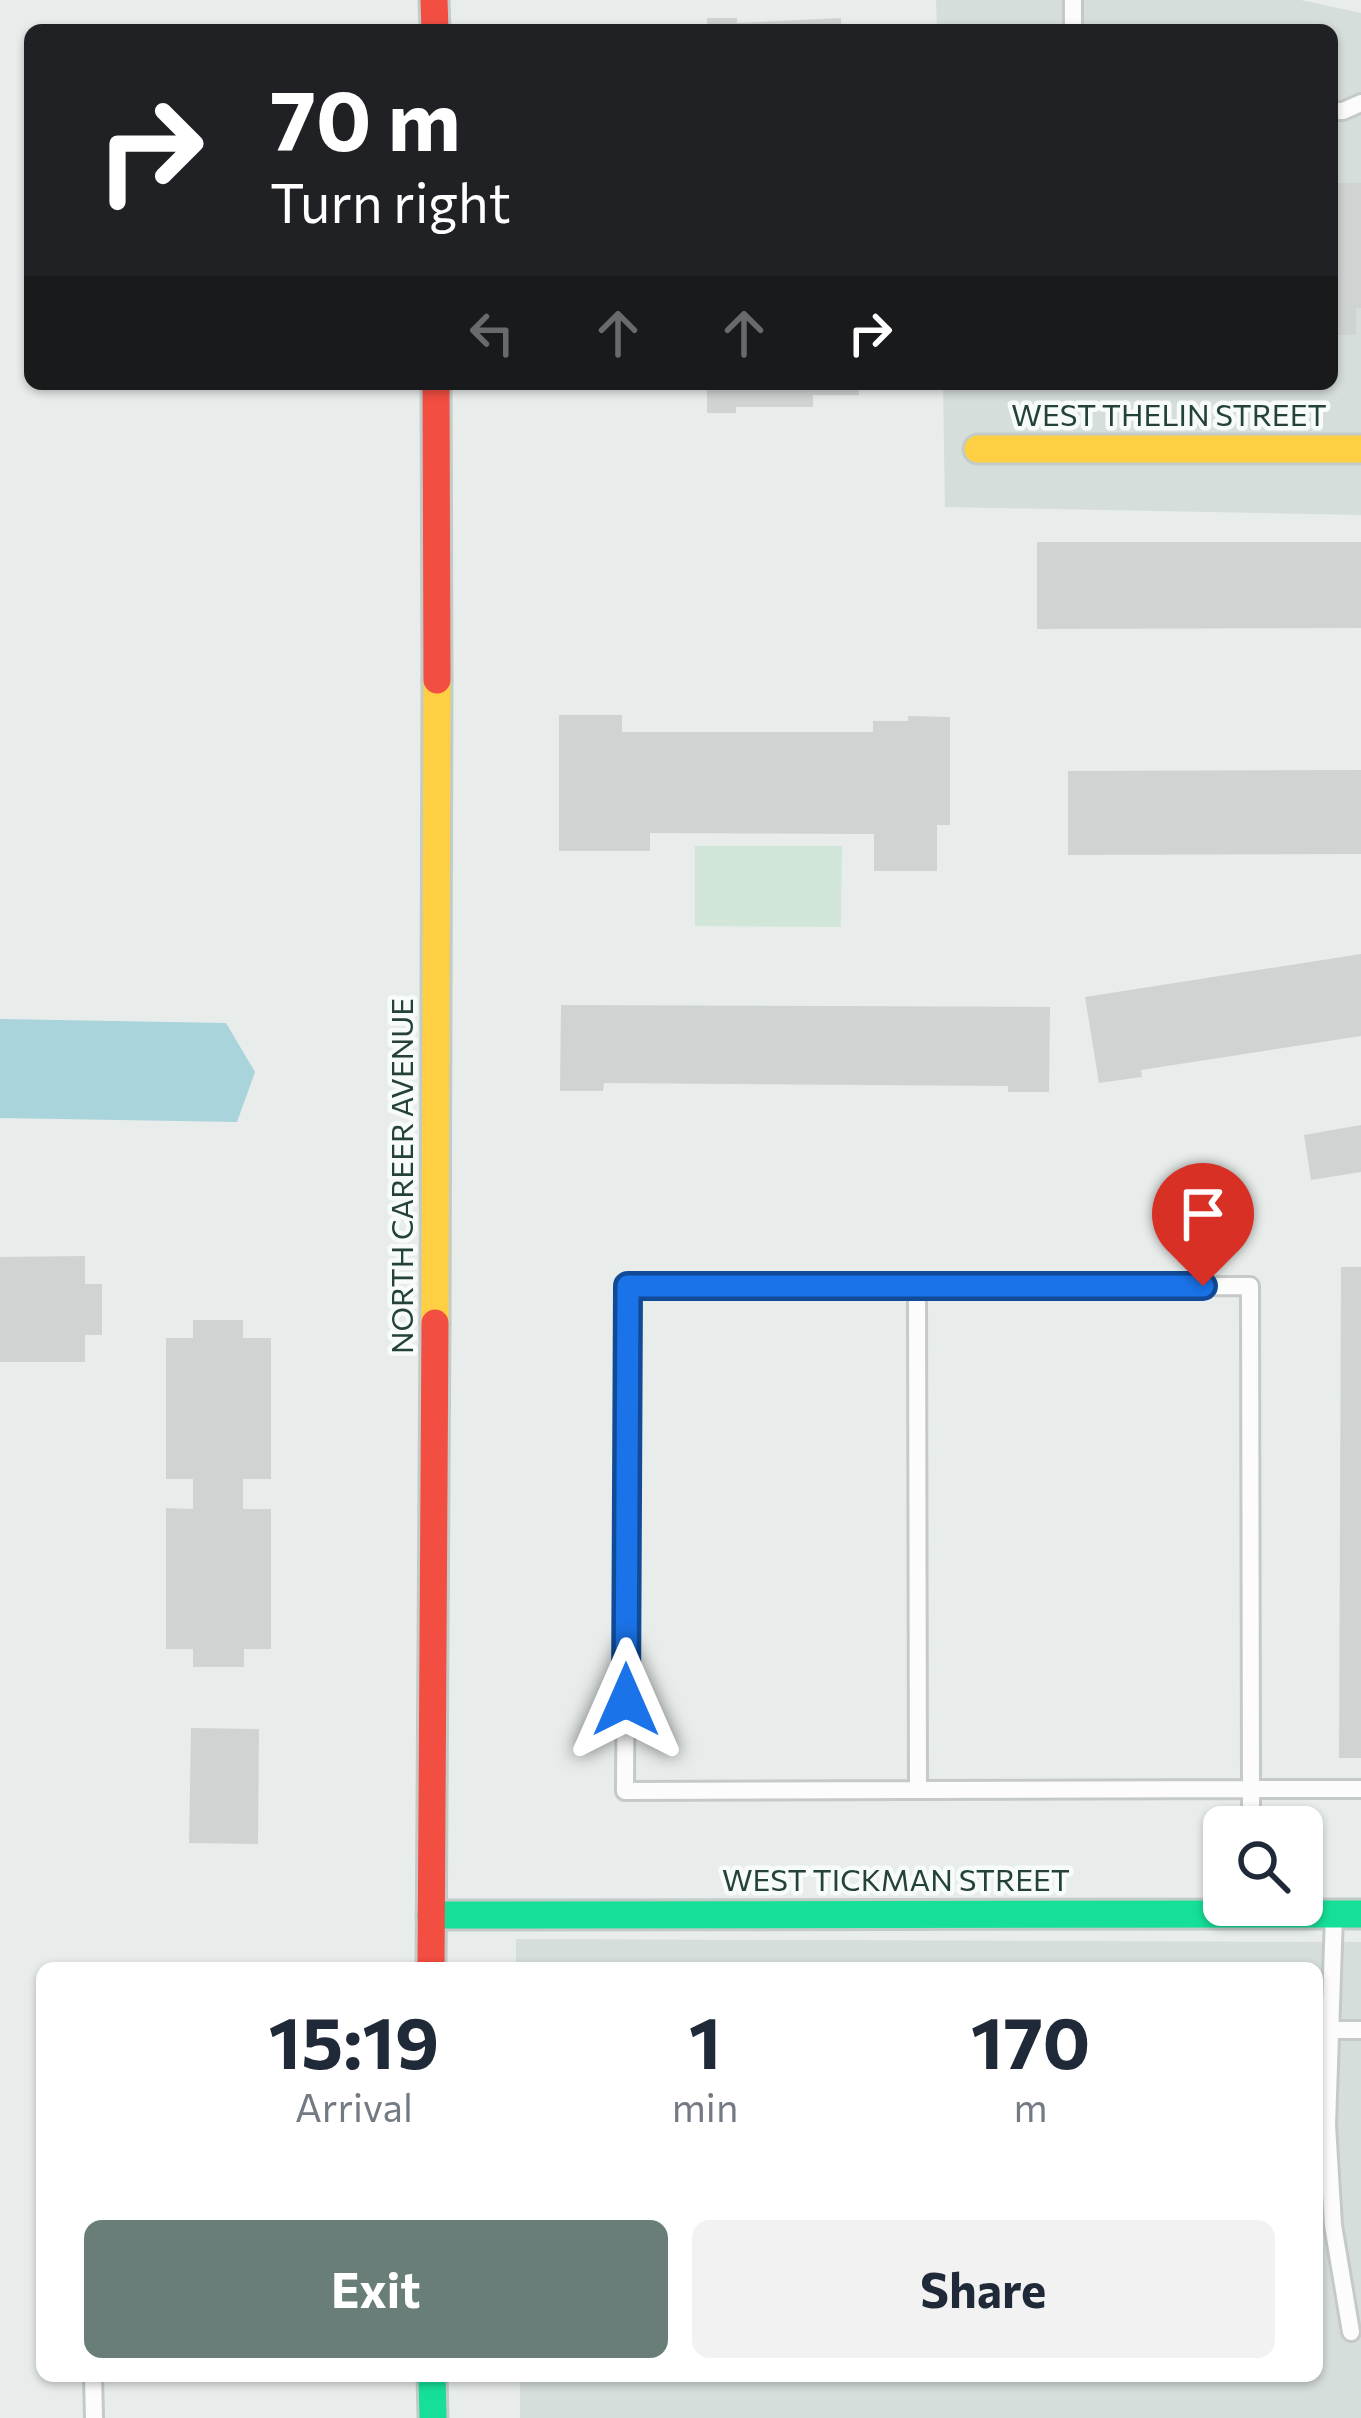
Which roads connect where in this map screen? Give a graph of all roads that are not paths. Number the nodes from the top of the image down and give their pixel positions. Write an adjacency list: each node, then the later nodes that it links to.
1 (436, 390): 11 (street, NORTH CAREER AVENUE)
2 (1361, 448): 3 (street, WEST THELIN STREET)
3 (978, 449)
4 (917, 1287): 5 (lane); 7 (lane); 7 (lane)
5 (1251, 1789): 6 (lane); 7 (lane); 8 (lane)
6 (1361, 1789)
7 (919, 1790)
8 (1251, 1806)
9 (1203, 1910): 11 (street, WEST TICKMAN STREET)
10 (1348, 1914): 13 (lane)
11 (431, 1915): 12 (street, NORTH CAREER AVENUE)
12 (431, 1962)
13 (1330, 2030): 14 (lane); 15 (lane)
14 (1361, 2030)
15 (1351, 2332)
16 (93, 2382): 18 (lane)
17 (432, 2382): 19 (street)
18 (94, 2418)
19 (433, 2418)

